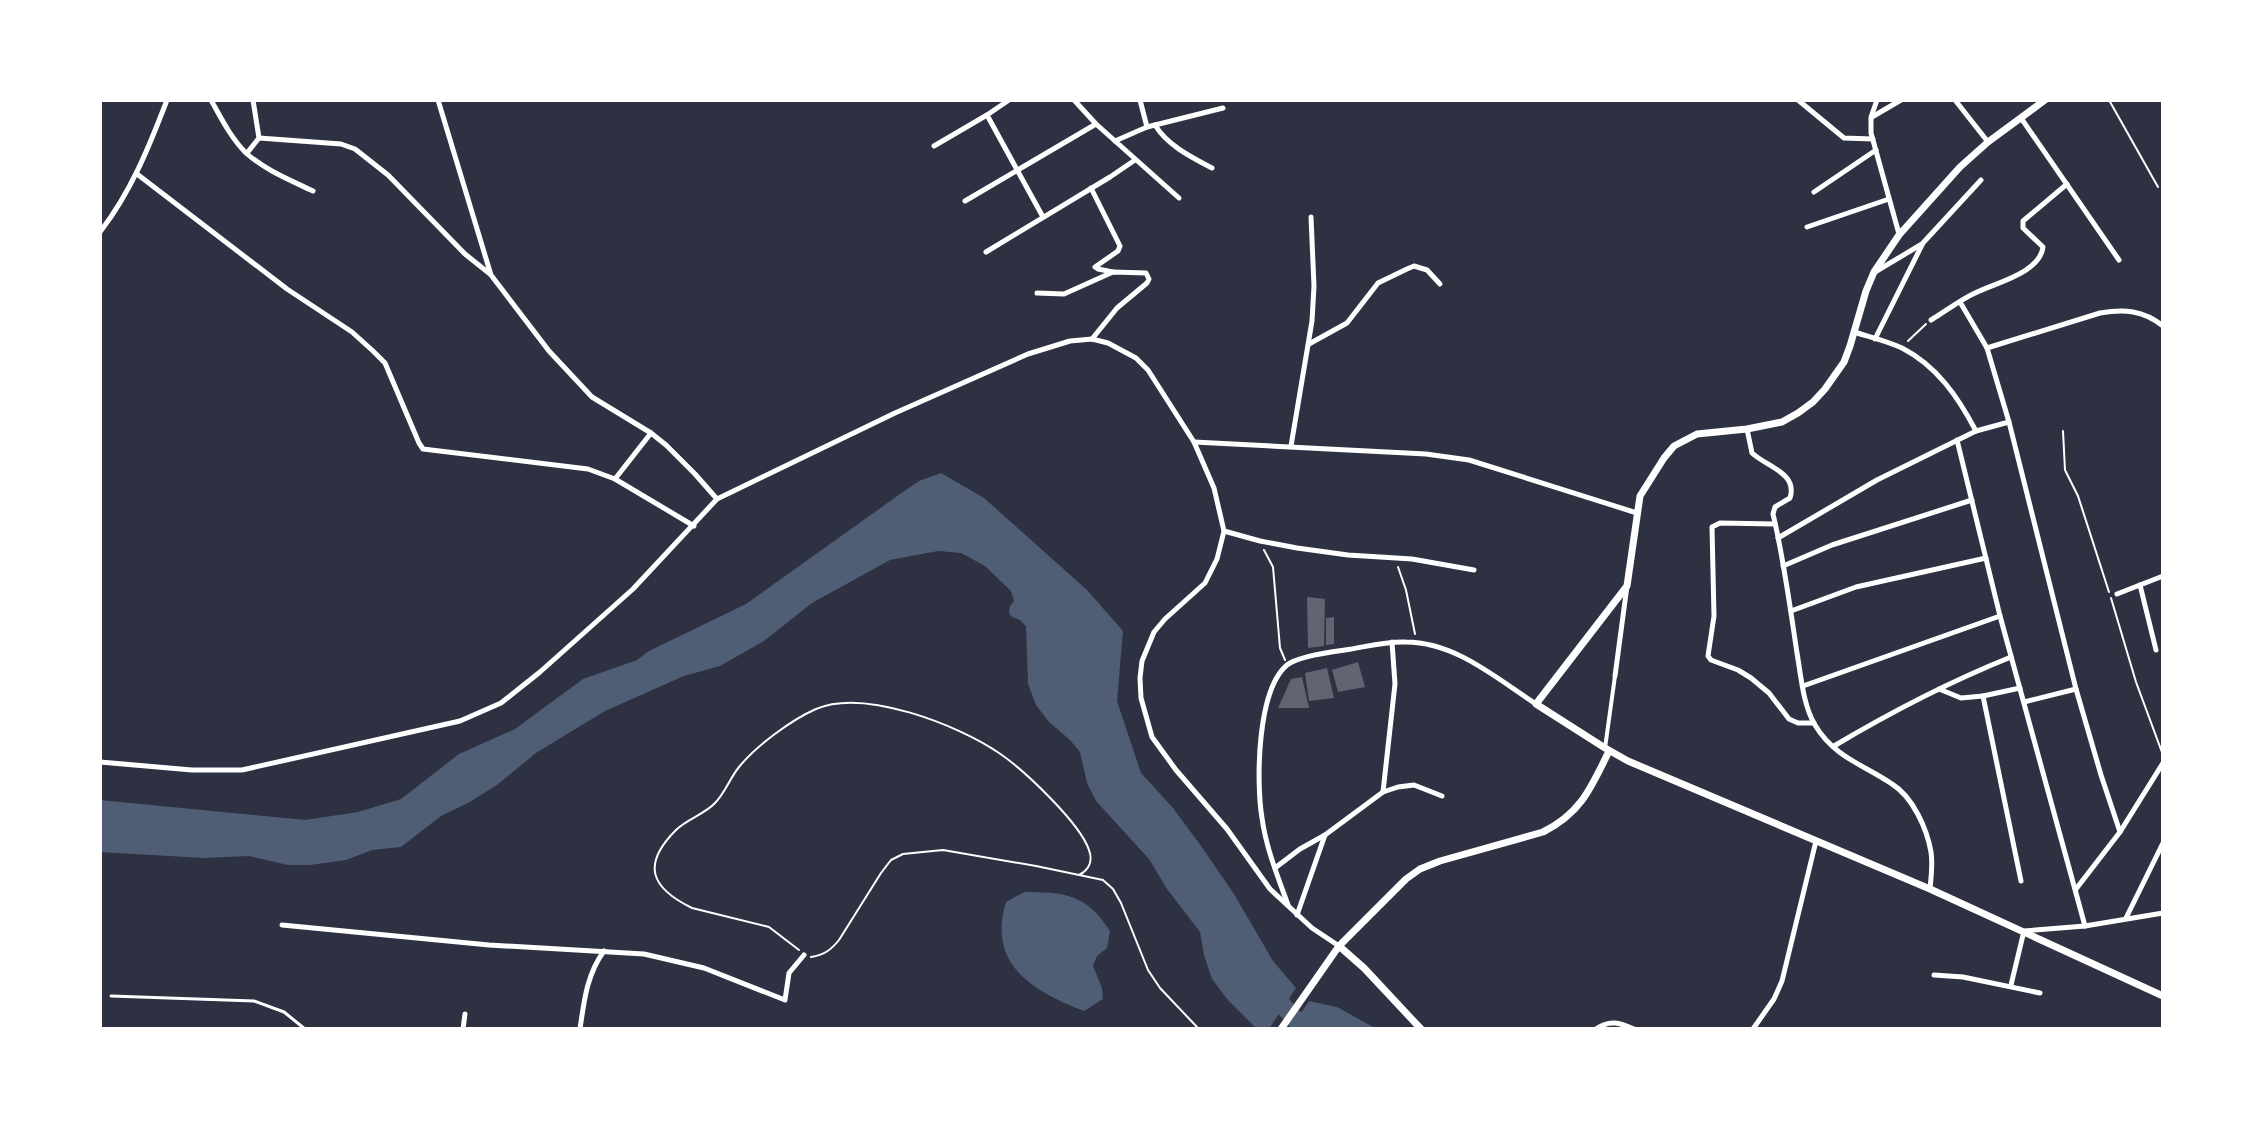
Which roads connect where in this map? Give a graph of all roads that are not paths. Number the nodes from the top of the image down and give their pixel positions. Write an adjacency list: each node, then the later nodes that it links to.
1 (167, 100): 30 (street)
2 (211, 100): 26 (street)
3 (253, 100): 20 (street)
4 (438, 100): 49 (street)
5 (1009, 100): 14 (street)
6 (1074, 100): 17 (street)
7 (1140, 100): 19 (street)
8 (1798, 100): 21 (street)
9 (1877, 100): 15 (street)
10 (1901, 100): 15 (street)
11 (1955, 100): 23 (street)
12 (2045, 100): 16 (street)
13 (1223, 108): 18 (street)
14 (987, 115): 24 (street); 29 (street)
15 (1871, 117): 21 (street)
16 (2021, 118): 23 (street); 32 (street)
17 (1096, 124): 22 (street); 29 (street)
18 (1155, 125): 19 (street); 28 (street)
19 (1147, 127): 22 (street)
20 (259, 138): 26 (street); 49 (street)
21 (1873, 139): 25 (street)
22 (1115, 141): 27 (street)
23 (1988, 142): 43 (street)
24 (934, 146)
25 (1876, 150): 35 (street); 37 (street)
26 (247, 153): 34 (street)
27 (1135, 160): 33 (street); 36 (street)
28 (1212, 168)
29 (1017, 172): 38 (street); 39 (street)
30 (137, 174): 42 (street); 67 (street)
31 (1981, 180): 44 (street)
32 (2067, 184): 46 (street); 52 (street)
33 (1091, 188): 39 (street); 47 (street)
34 (313, 191)
35 (1814, 192)
36 (1179, 198)
37 (1889, 199): 41 (street); 43 (street)
38 (965, 201)
39 (1043, 217): 45 (street)
40 (1311, 217): 58 (street)
41 (1807, 227)
42 (100, 232)
43 (1899, 235): 48 (street)
44 (1922, 244): 48 (street); 57 (street)
45 (986, 252)
46 (2119, 260)
47 (1113, 272): 51 (street); 56 (street)
48 (1874, 272): 55 (street)
49 (491, 275): 63 (street)
50 (1440, 284): 58 (street)
51 (1037, 293)
52 (1960, 302): 53 (street); 59 (street)
53 (1931, 320)
54 (2163, 326): 59 (street)
55 (1854, 332): 57 (street); 61 (street)
56 (1092, 339): 65 (street); 68 (street)
57 (1875, 339): 62 (street)
58 (1308, 345): 66 (street)
59 (1987, 348): 60 (street)
60 (2009, 422): 62 (street); 91 (street)
61 (1747, 429): 70 (street); 71 (street)
62 (1976, 431): 64 (street)
63 (651, 433): 67 (street); 68 (street)
64 (1957, 440): 69 (street); 74 (street)
65 (1194, 442): 66 (street); 73 (street)
66 (1291, 446): 70 (street)
67 (615, 479): 72 (street)
68 (717, 499): 72 (street)
69 (1972, 500): 75 (street); 76 (street)
70 (1637, 513): 80 (street)
71 (1775, 524): 74 (street); 95 (street)
72 (694, 526): 98 (street)
73 (1224, 531): 77 (street); 110 (street)
74 (1778, 538): 76 (street)
75 (1986, 558): 82 (street); 83 (street)
76 (1783, 566): 82 (street)
77 (1474, 570)
78 (2163, 576): 79 (street)
79 (2140, 585): 81 (street); 85 (street)
80 (1627, 586): 87 (street); 94 (street)
81 (2117, 594)
82 (1790, 611): 88 (street)
83 (2000, 616): 86 (street); 88 (street)
84 (1392, 642): 94 (street); 100 (street); 106 (street)
85 (2156, 650)
86 (2012, 657): 89 (street); 90 (street)
87 (1615, 676): 97 (street)
88 (1803, 686): 95 (street)
89 (2020, 688): 92 (street); 93 (street)
90 (1939, 689): 92 (street); 96 (street)
91 (2076, 689): 93 (street); 102 (street)
92 (1983, 696): 107 (street)
93 (2024, 702): 109 (street)
94 (1536, 704): 97 (street)
95 (1814, 723): 96 (street)
96 (1834, 746): 108 (street)
97 (1607, 750): 104 (street); 117 (street)
98 (100, 762)
99 (2163, 763): 102 (street)
100 (1383, 792): 101 (street); 103 (street)
101 (1442, 796)
102 (2120, 832): 109 (street)
103 (1325, 835): 106 (street); 112 (street)
104 (1816, 841): 108 (street); 133 (street)
105 (2163, 843): 113 (street)
106 (1275, 868): 110 (street)
107 (2021, 881)
108 (1930, 889): 116 (street)
109 (2076, 890): 115 (street)
110 (1289, 908): 112 (street)
111 (2163, 913): 113 (street)
112 (1297, 915): 117 (street)
113 (2126, 919): 115 (street)
114 (282, 925): 118 (street)
115 (2085, 926): 116 (street)
116 (2024, 931): 121 (street); 124 (street)
117 (1339, 946): 129 (street); 130 (street)
118 (604, 950): 119 (street); 128 (street)
119 (804, 955)
120 (1934, 975): 121 (street)
121 (2011, 985): 122 (street)
122 (2040, 993)
123 (111, 996): 126 (lane)
124 (2163, 996)
125 (465, 1014): 127 (street)
126 (305, 1029)
127 (463, 1029)
128 (580, 1029)
129 (1281, 1029)
130 (1421, 1029)
131 (1596, 1029): 132 (street)
132 (1634, 1029)
133 (1753, 1029)

